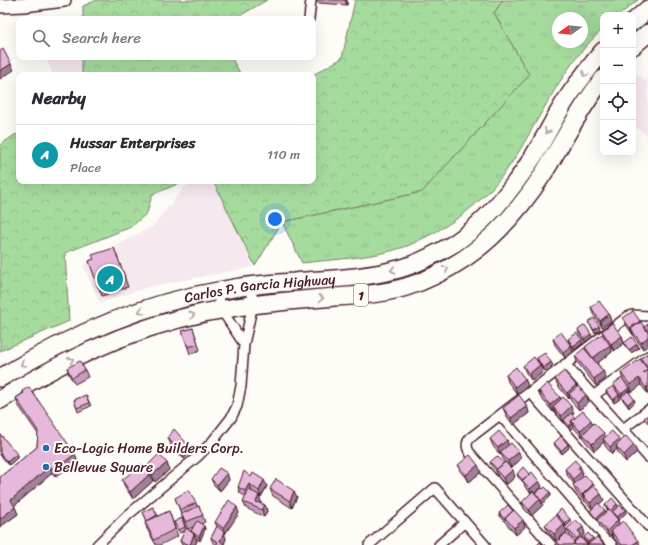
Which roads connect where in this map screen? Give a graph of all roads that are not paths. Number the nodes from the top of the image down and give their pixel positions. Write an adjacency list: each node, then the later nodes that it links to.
1 (64, 0): 3 (street)
2 (311, 0): 5 (street)
3 (0, 6)
4 (648, 9): 6 (highway)
5 (309, 16)
6 (636, 19)
7 (648, 33): 8 (highway)
8 (636, 43)
9 (600, 55): 11 (highway, Carlos P. Garcia Highway / 1, one-way to 11)
10 (600, 83): 13 (highway, Carlos P. Garcia Highway / 1, one-way to 10)
11 (251, 286): 12 (highway, Carlos P. Garcia Highway / 1); 13 (street)
12 (218, 291): 14 (street); 19 (highway, Carlos P. Garcia Highway / 1, one-way to 19)
13 (254, 304): 14 (highway, Carlos P. Garcia Highway / 1); 16 (street)
14 (221, 309): 16 (street); 22 (highway, Carlos P. Garcia Highway / 1, one-way to 14)
15 (648, 316): 18 (street)
16 (244, 344): 30 (street)
17 (648, 356): 21 (street)
18 (565, 364): 20 (street); 21 (street)
19 (0, 378)
20 (530, 392): 24 (street); 28 (street)
21 (593, 396): 25 (street)
22 (0, 400)
23 (648, 410): 25 (street)
24 (500, 415): 33 (street); 34 (street)
25 (623, 429): 26 (street)
26 (648, 457)
27 (465, 522): 29 (street); 31 (street); 32 (street)
28 (648, 526)
29 (371, 544)
30 (97, 545)
31 (440, 545)
32 (485, 545)
33 (552, 545)
34 (612, 545)

